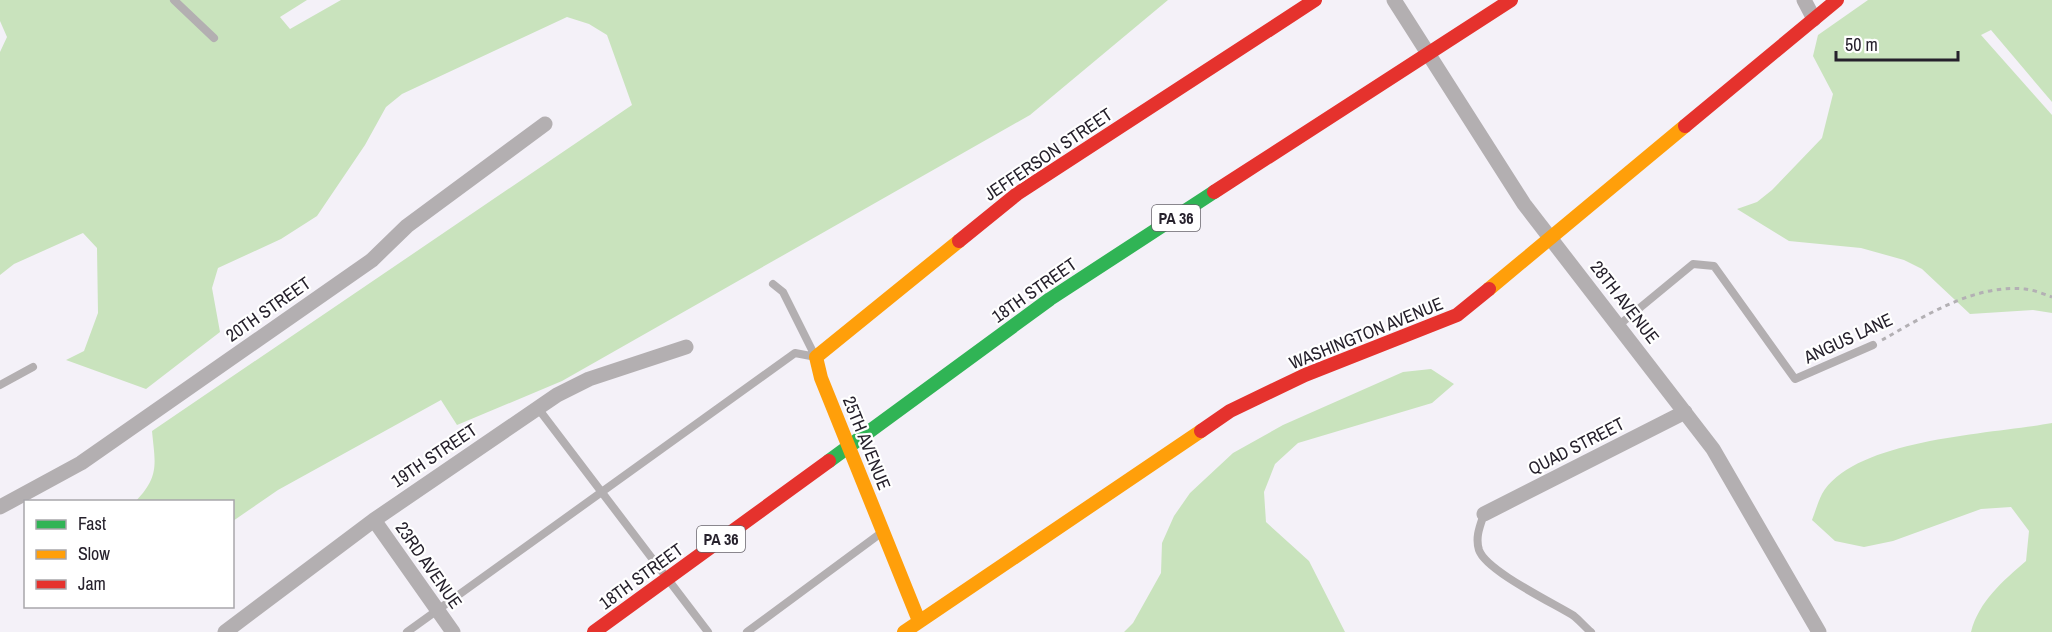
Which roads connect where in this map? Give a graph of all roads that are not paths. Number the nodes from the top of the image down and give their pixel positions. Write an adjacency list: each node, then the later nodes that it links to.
1 (174, 0): 8 (lane)
2 (1315, 0): 16 (street, JEFFERSON STREET)
3 (1394, 0): 9 (street, 28TH AVENUE)
4 (1511, 0): 9 (street, 18TH STREET / PA 36)
5 (1804, 0): 7 (street)
6 (1838, 0): 7 (street, WASHINGTON AVENUE)
7 (1814, 19): 11 (street, WASHINGTON AVENUE)
8 (214, 38)
9 (1428, 54): 11 (street, 28TH AVENUE); 21 (street, 18TH STREET / PA 36)
10 (545, 124): 23 (street, 20TH STREET)
11 (1550, 237): 13 (street, 28TH AVENUE); 29 (street, WASHINGTON AVENUE)
12 (773, 284): 16 (lane, 25TH AVENUE)
13 (1619, 325): 14 (lane, ANGUS LANE); 20 (street, 28TH AVENUE)
14 (1873, 345)
15 (686, 347): 19 (street, 19TH STREET)
16 (816, 357): 21 (street, 25TH AVENUE); 22 (lane)
17 (33, 367): 18 (lane)
18 (0, 385)
19 (537, 407): 22 (lane); 25 (street, 19TH STREET)
20 (1685, 412): 24 (street, QUAD STREET); 38 (street, 28TH AVENUE)
21 (848, 447): 26 (street, 25TH AVENUE); 27 (street, 18TH STREET / PA 36)
22 (600, 492): 27 (lane); 28 (lane)
23 (0, 507)
24 (1484, 514): 37 (lane)
25 (374, 520): 28 (street, 23RD AVENUE); 30 (street, 19TH STREET)
26 (884, 531): 29 (street, 25TH AVENUE); 35 (lane)
27 (668, 578): 33 (street, 18TH STREET / PA 36); 34 (lane)
28 (437, 610): 31 (lane); 32 (street, 23RD AVENUE)
29 (919, 621): 36 (street, WASHINGTON AVENUE)
30 (225, 632)
31 (407, 632)
32 (453, 632)
33 (594, 632)
34 (708, 632)
35 (747, 632)
36 (904, 632)
37 (1591, 632)
38 (1819, 632)

